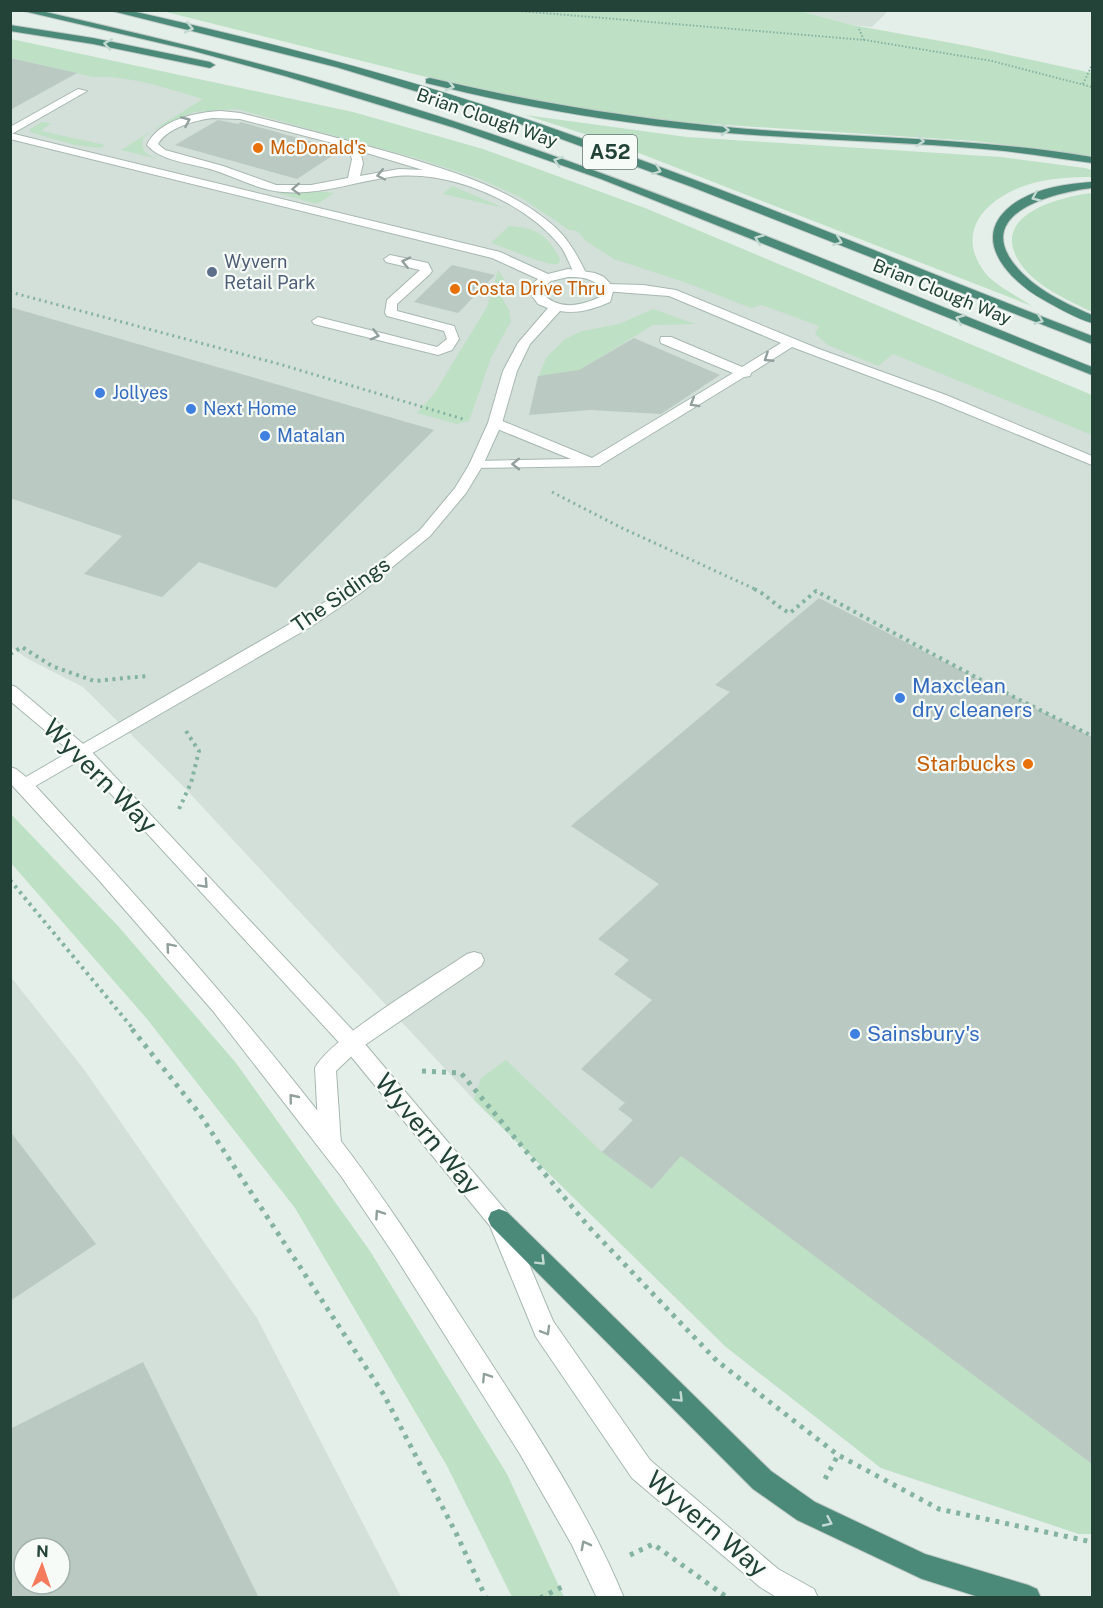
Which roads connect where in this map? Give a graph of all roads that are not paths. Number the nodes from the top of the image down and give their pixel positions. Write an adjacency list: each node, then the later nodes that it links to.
1 (22, 10): 6 (highway, Brian Clough Way / A52)
2 (112, 10): 4 (highway, Brian Clough Way / A52, one-way to 4)
3 (10, 28): 6 (highway, one-way to 3)
4 (290, 52): 9 (highway, one-way to 9); 21 (highway, Brian Clough Way / A52, one-way to 21)
5 (81, 91): 7 (street)
6 (391, 104): 23 (highway, Brian Clough Way / A52, one-way to 6)
7 (10, 134): 15 (street)
8 (352, 145): 10 (street); 11 (street); 11 (street, one-way to 8)
9 (1092, 160)
10 (451, 176): 11 (street, one-way to 11); 14 (street)
11 (354, 182)
12 (1092, 185): 18 (highway, one-way to 18)
13 (390, 259): 19 (street, one-way to 13)
14 (580, 273): 15 (street); 16 (street)
15 (546, 278): 17 (street)
16 (608, 288): 17 (street); 22 (street)
17 (556, 308): 25 (street, The Sidings)
18 (1092, 319)
19 (318, 321)
20 (666, 340): 24 (street)
21 (1092, 340)
22 (792, 342): 24 (street, one-way to 24); 26 (street)
23 (1092, 371)
24 (745, 373): 27 (street, one-way to 27)
25 (495, 423): 27 (street); 28 (street, The Sidings)
26 (1092, 461)
27 (594, 463): 28 (street, one-way to 28)
28 (476, 465): 30 (street, The Sidings)
29 (10, 691): 30 (street, Wyvern Way)
30 (83, 753): 31 (street, The Sidings); 33 (street, Wyvern Way, one-way to 33)
31 (18, 779): 34 (street, one-way to 31)
32 (474, 960): 33 (street)
33 (352, 1042): 34 (street); 35 (street, Wyvern Way)
34 (330, 1144): 36 (street, one-way to 34)
35 (499, 1220): 37 (street, Wyvern Way, one-way to 37); 38 (highway, one-way to 38)
36 (610, 1598)
37 (805, 1598)
38 (1028, 1598)

